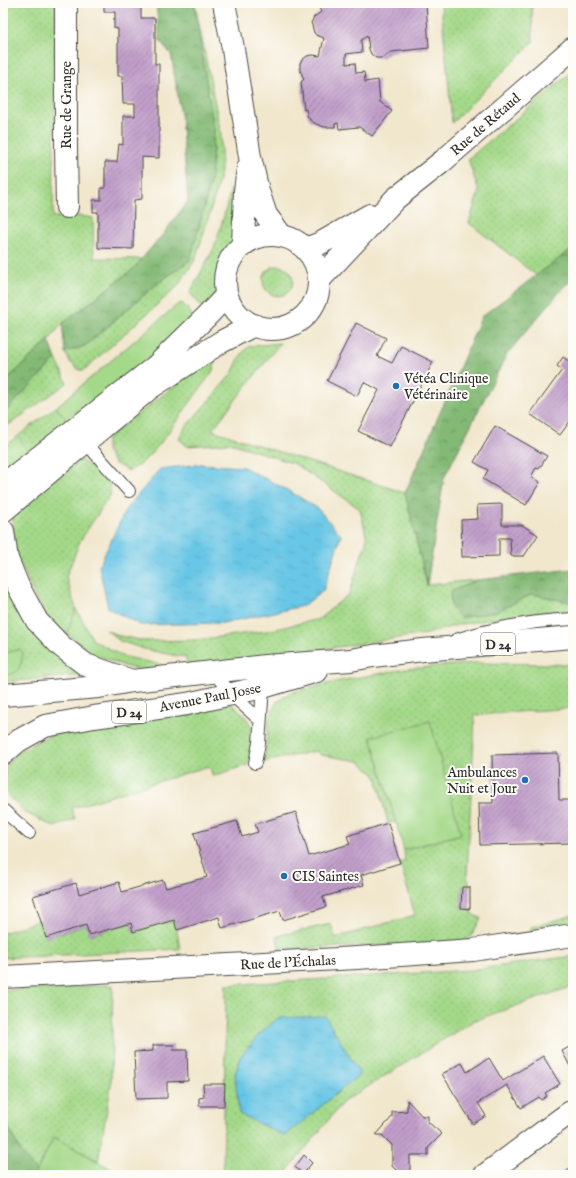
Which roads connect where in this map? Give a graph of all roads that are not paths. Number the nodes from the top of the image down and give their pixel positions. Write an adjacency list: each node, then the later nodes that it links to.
1 (66, 3): 6 (main road, Rue de Grange)
2 (224, 3): 4 (main road)
3 (573, 48): 5 (main road, Rue de Rétaud)
4 (250, 157): 7 (main road); 8 (main road)
5 (395, 200): 9 (main road, Rue de Rétaud); 10 (main road, Rue de Rétaud)
6 (67, 208)
7 (282, 235): 8 (main road); 9 (main road)
8 (243, 245): 11 (main road)
9 (306, 250): 10 (main road)
10 (320, 279): 12 (main road)
11 (227, 295): 12 (main road); 14 (main road)
12 (254, 325): 13 (main road)
13 (85, 442): 15 (lane); 16 (main road)
14 (3, 485)
15 (129, 491)
16 (3, 511)
17 (3, 531): 24 (main road)
18 (573, 619): 20 (lane)
19 (573, 637): 20 (main road, Avenue Paul Josse / D 24)
20 (423, 650): 21 (main road, Avenue Paul Josse / D 24); 22 (main road, Avenue Paul Josse / D 24)
21 (573, 651)
22 (351, 660): 23 (main road, Avenue Paul Josse / D 24); 25 (main road, Avenue Paul Josse / D 24)
23 (213, 671): 24 (main road, Avenue Paul Josse / D 24); 26 (lane)
24 (132, 681): 27 (main road, Avenue Paul Josse / D 24)
25 (262, 687): 26 (main road, Avenue Paul Josse / D 24); 28 (lane)
26 (231, 694): 28 (lane); 29 (main road, Avenue Paul Josse / D 24)
27 (3, 695)
28 (260, 720): 30 (lane)
29 (3, 754)
30 (256, 763)
31 (3, 810): 32 (lane)
32 (29, 833)
33 (573, 935): 34 (main road, Rue de l'Échalas)
34 (3, 977)
35 (573, 1111): 36 (main road)
36 (484, 1175)

